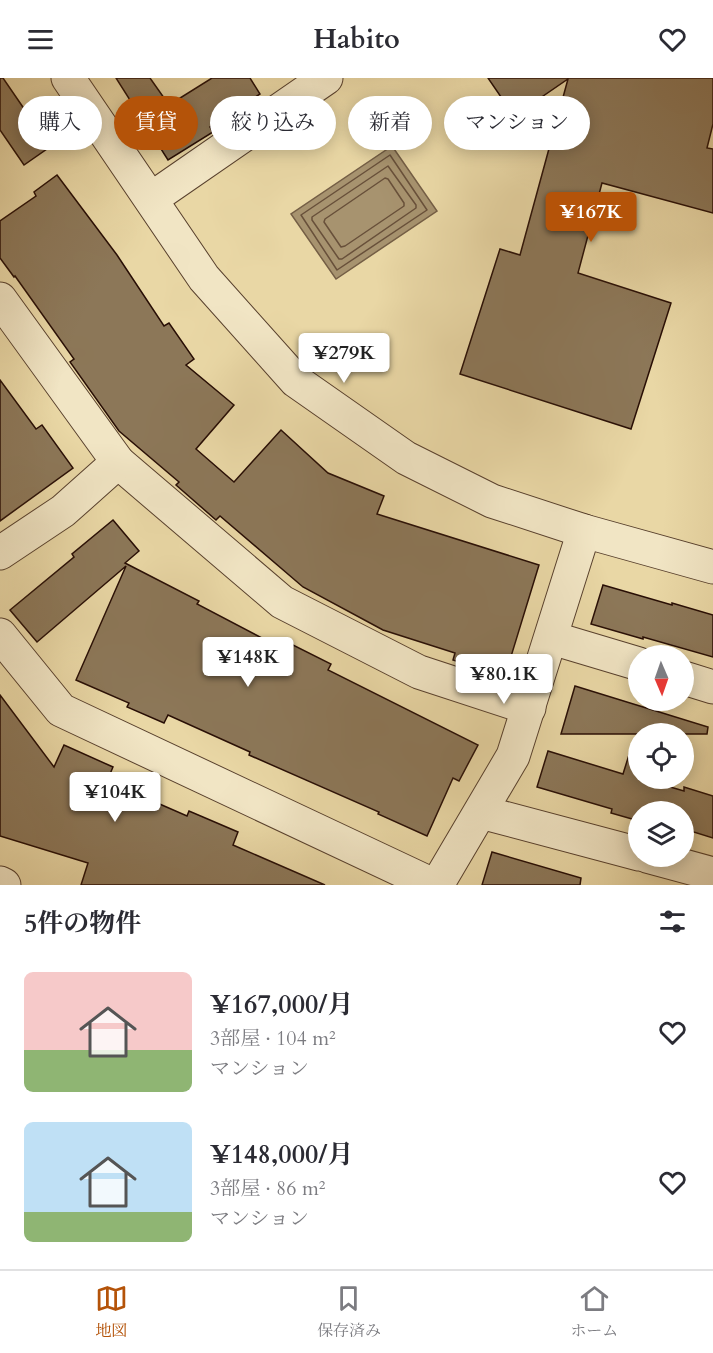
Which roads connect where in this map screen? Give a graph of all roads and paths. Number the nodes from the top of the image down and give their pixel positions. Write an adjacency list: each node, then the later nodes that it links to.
1 (68, 78): 4 (street)
2 (326, 78): 3 (street)
3 (289, 88): 4 (street)
4 (151, 199): 7 (street)
5 (0, 299): 6 (street)
6 (118, 462): 8 (street); 15 (street)
7 (584, 531): 9 (street); 11 (street)
8 (0, 553)
9 (713, 567)
10 (0, 635): 22 (street)
11 (552, 638): 12 (street); 15 (street)
12 (628, 661)
13 (694, 681): 14 (street)
14 (713, 687)
15 (529, 708): 16 (street)
16 (481, 812): 17 (street); 22 (street)
17 (628, 851)
18 (687, 867): 19 (street)
19 (713, 874)
20 (0, 883): 21 (street)
21 (4, 885)
22 (435, 885)

